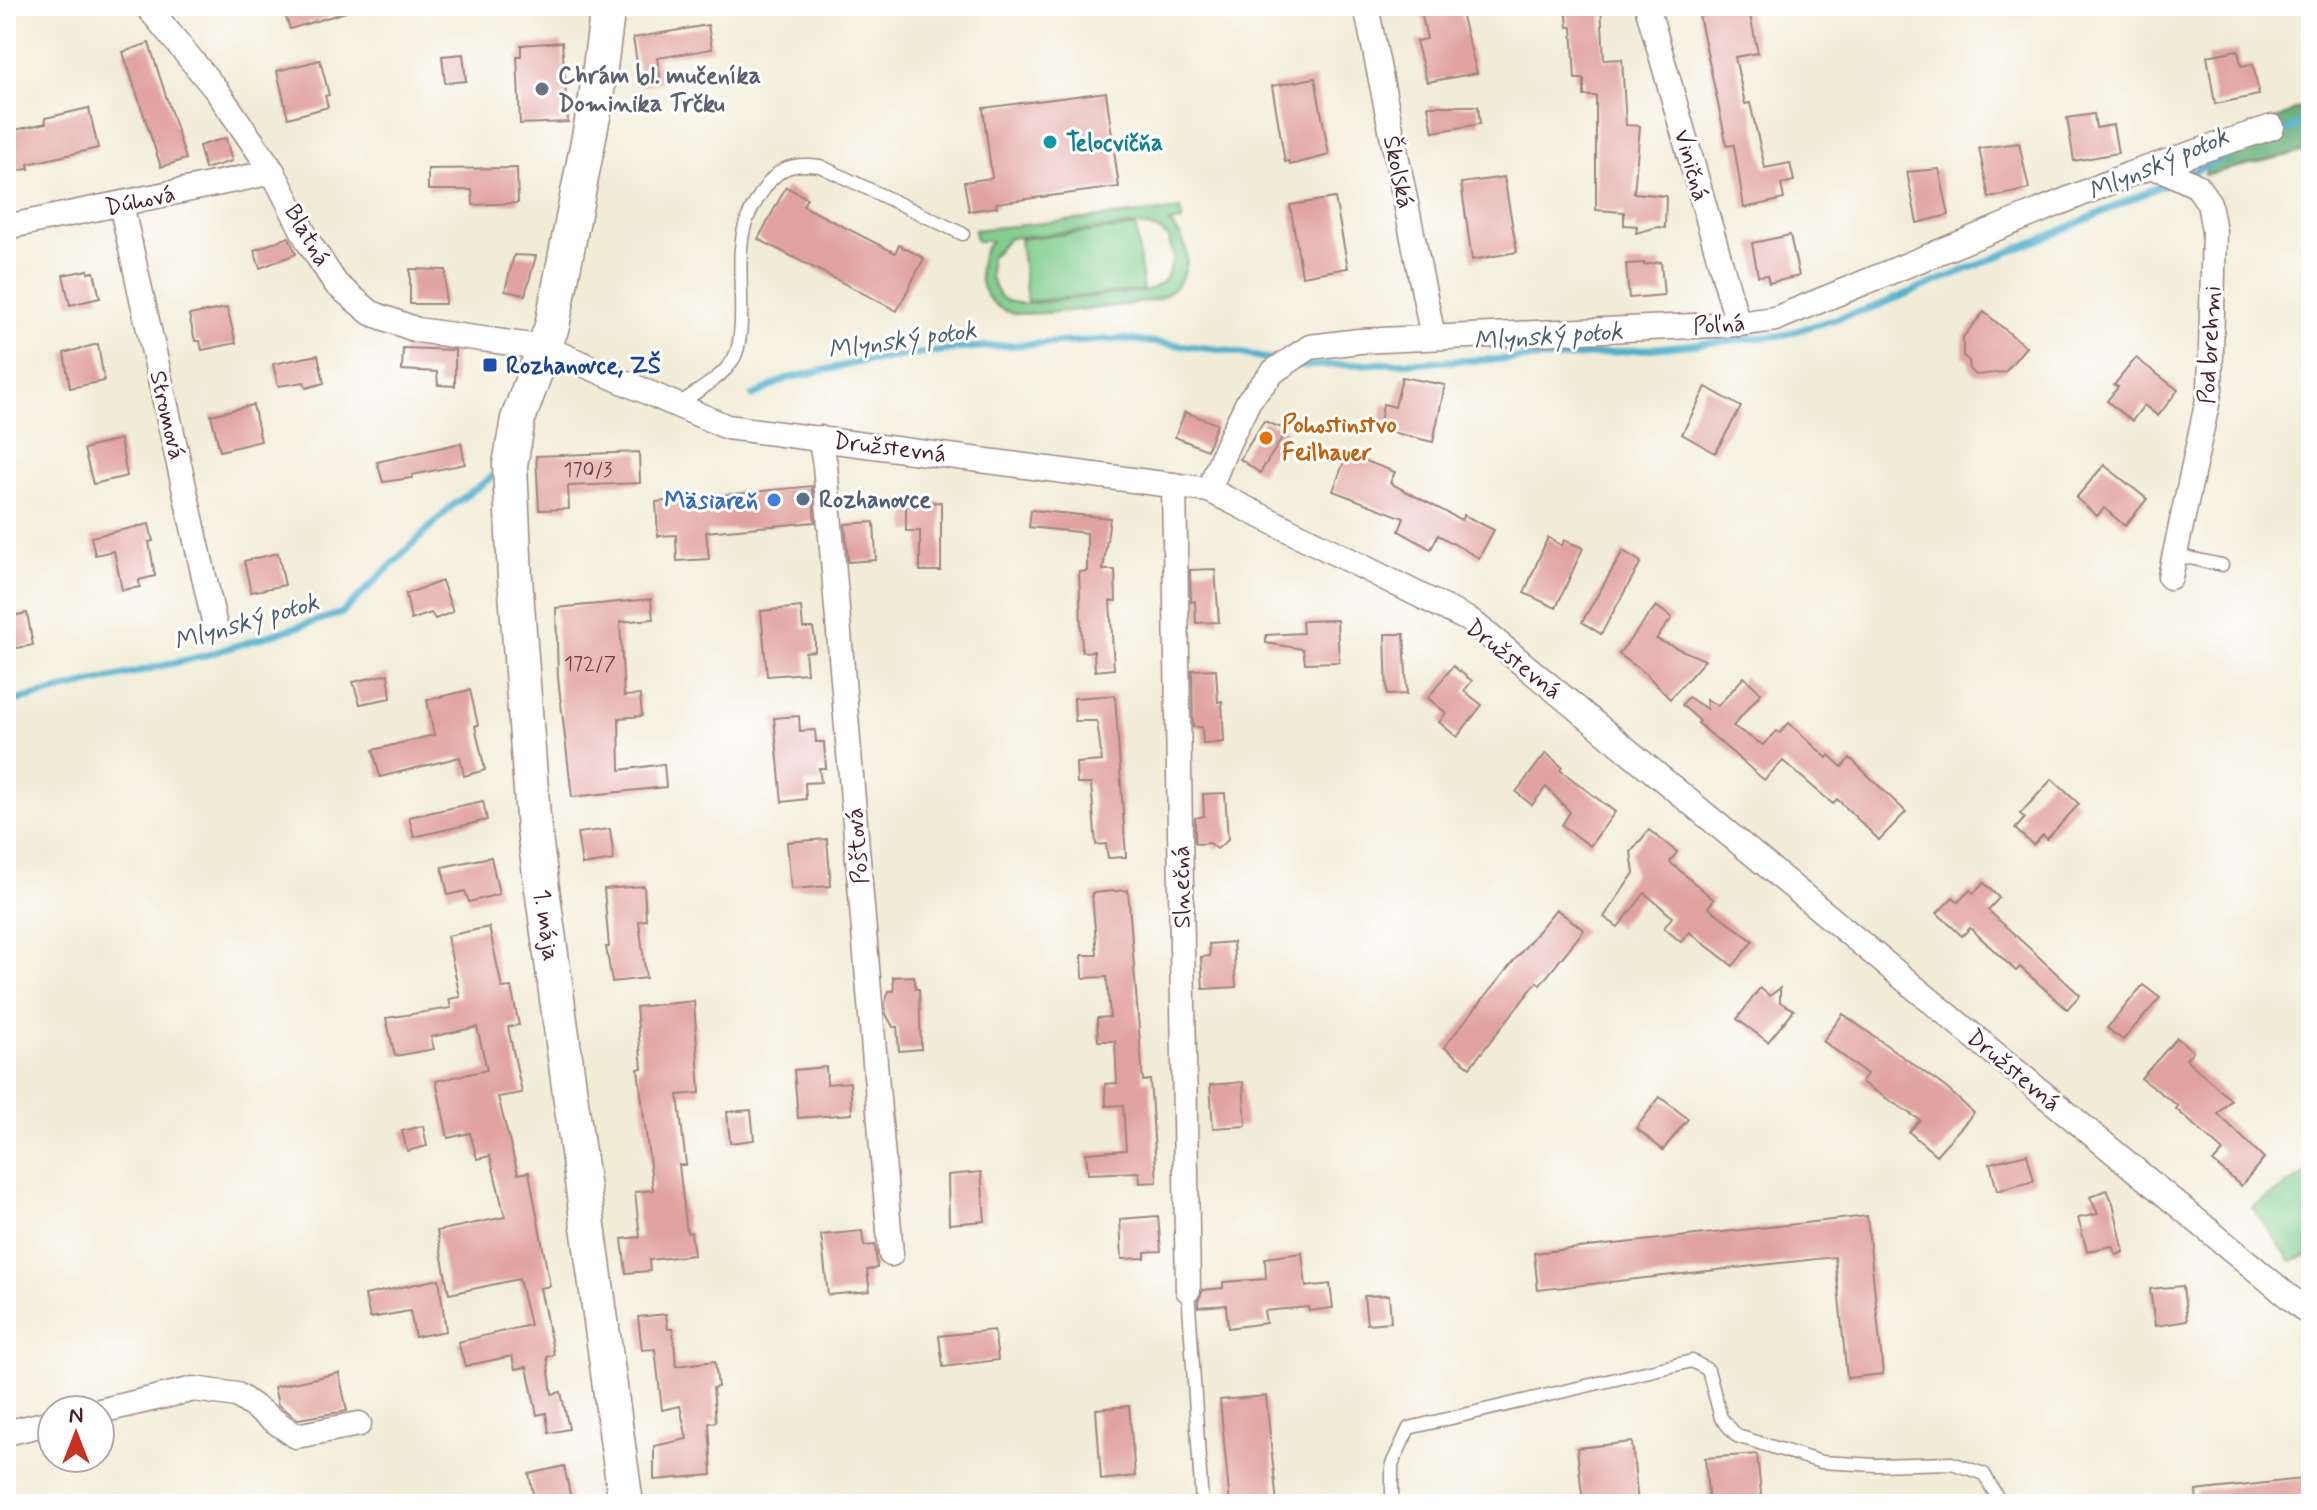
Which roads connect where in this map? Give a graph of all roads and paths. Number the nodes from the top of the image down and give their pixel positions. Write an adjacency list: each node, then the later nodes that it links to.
1 (147, 6): 7 (street, Blatná)
2 (608, 6): 13 (street, 1. mája)
3 (1366, 6): 12 (street, Školská)
4 (1647, 6): 11 (street, Viničná)
5 (2272, 127): 6 (street, Poľná)
6 (2157, 169): 11 (street, Poľná); 19 (street, Pod brehmi)
7 (273, 172): 8 (street, Dúhová); 13 (street, Blatná)
8 (121, 204): 9 (street, Dúhová); 20 (street, Stromová)
9 (6, 227)
10 (963, 234): 14 (lane)
11 (1738, 324): 12 (street, Poľná)
12 (1433, 337): 17 (street, Poľná)
13 (546, 348): 14 (street, Družstevná); 28 (street, 1. mája)
14 (679, 404): 15 (street, Družstevná)
15 (820, 438): 16 (street, Družstevná); 21 (street, Poštová)
16 (1174, 485): 17 (street, Družstevná); 22 (street, Slnečná)
17 (1209, 490): 23 (street, Družstevná)
18 (2222, 565): 19 (lane, Pod brehmi)
19 (2173, 566)
20 (215, 626)
21 (891, 1254)
22 (1188, 1290): 29 (lane)
23 (2311, 1315)
24 (116, 1407): 25 (street)
25 (359, 1424)
26 (36, 1426): 27 (street)
27 (6, 1433)
28 (626, 1504)
29 (1202, 1504)
30 (1392, 1504): 31 (lane)
31 (2001, 1504)

